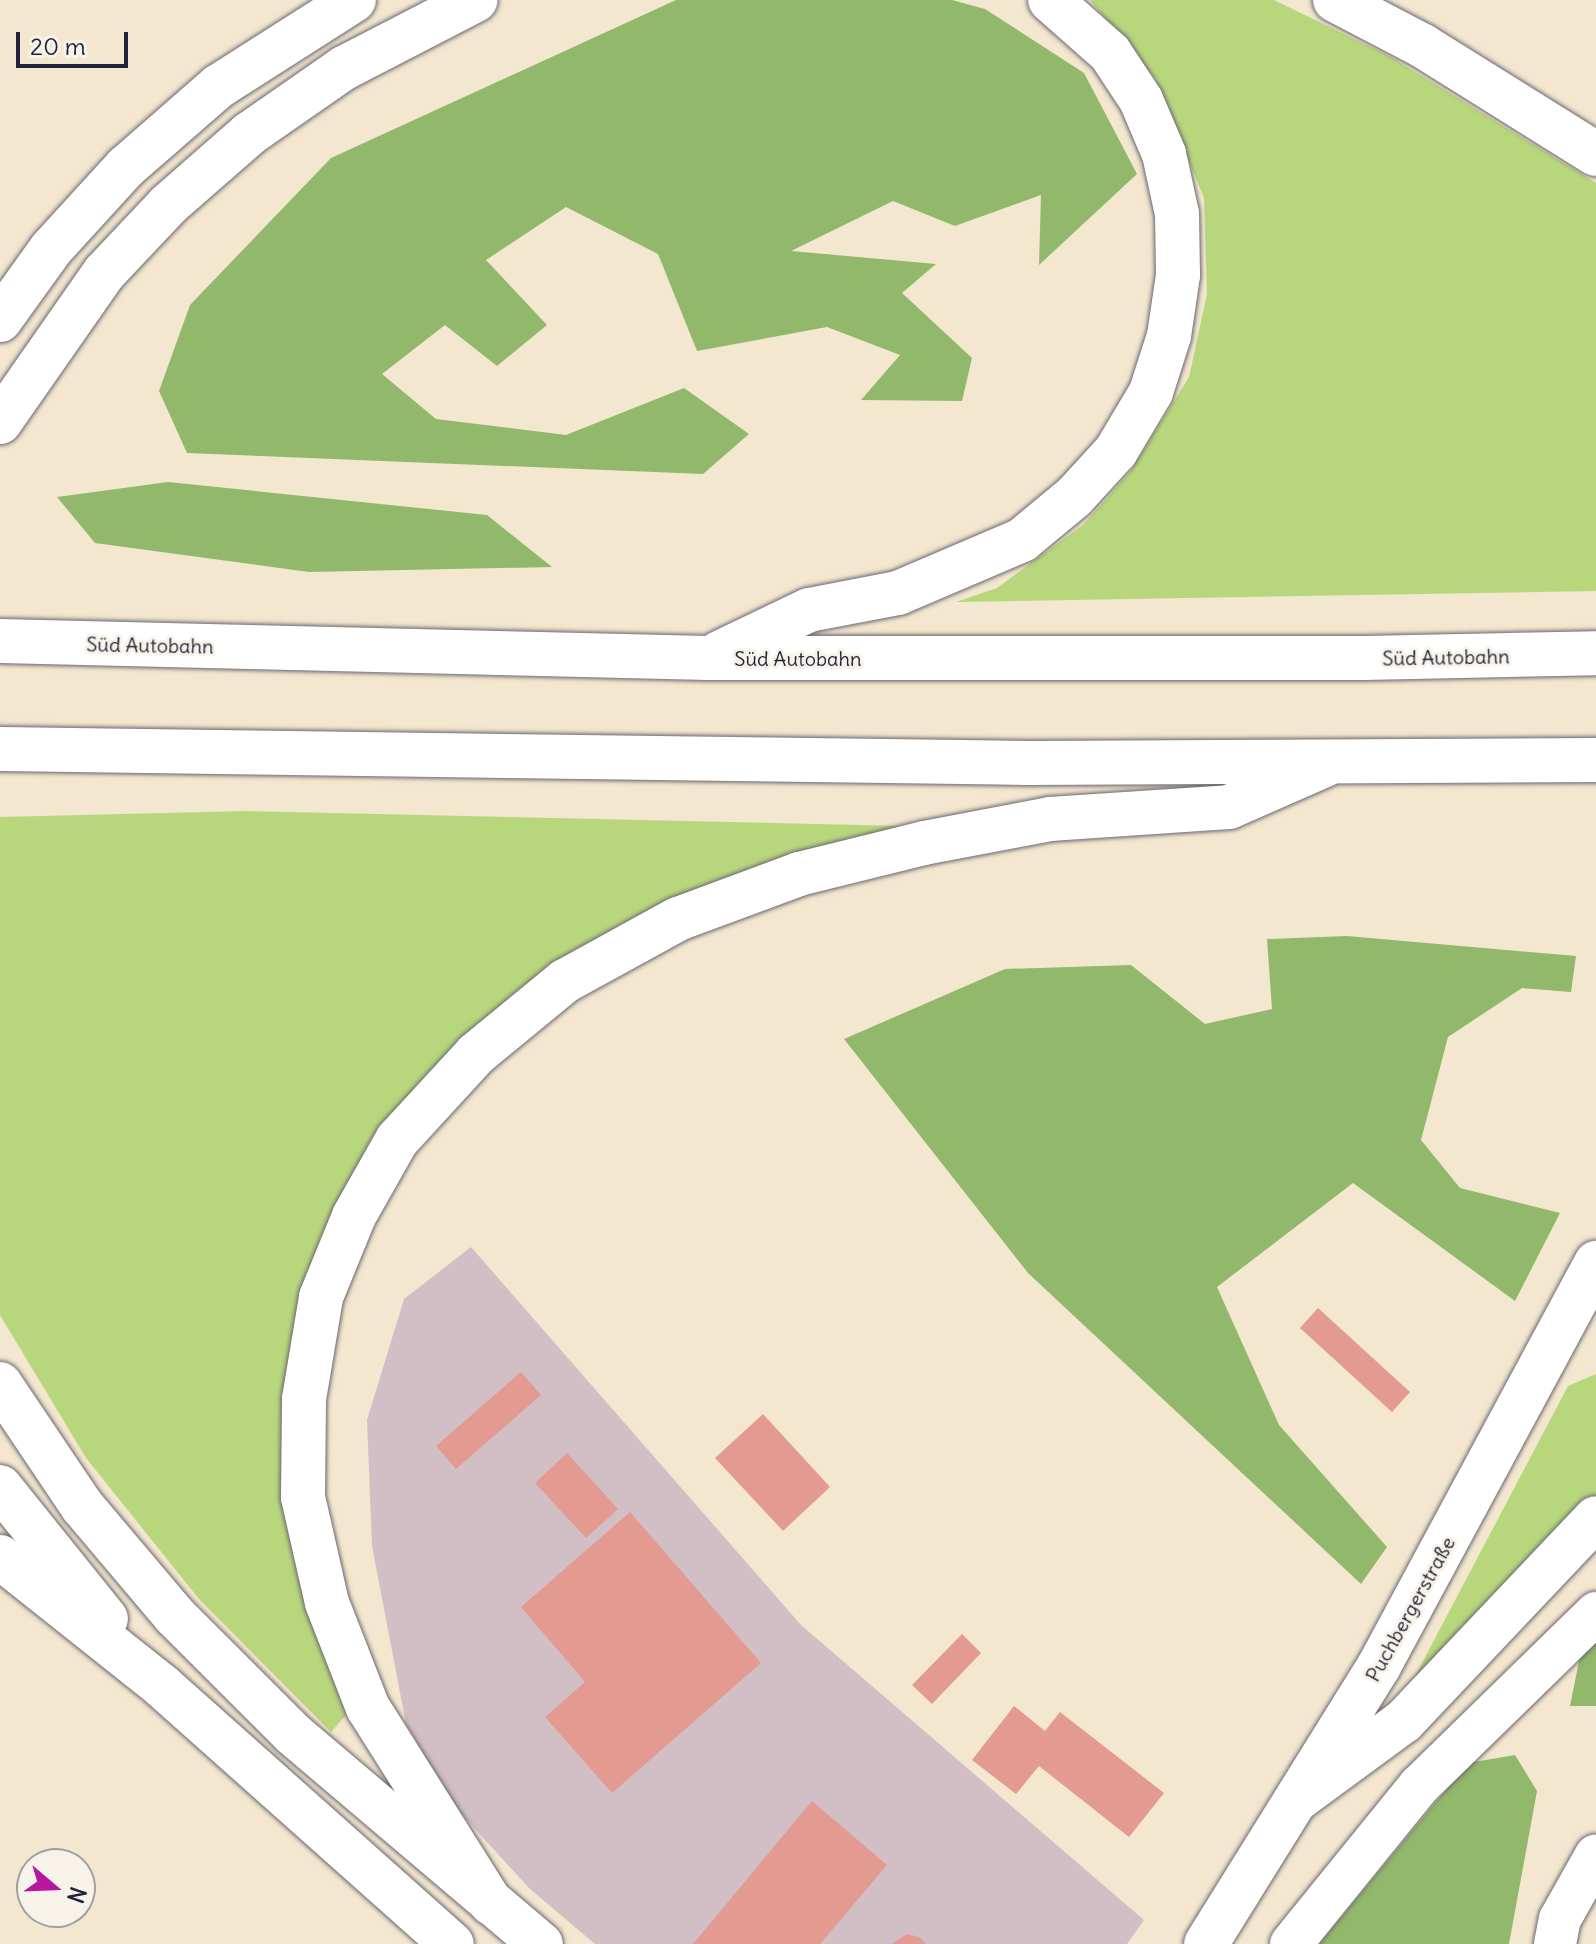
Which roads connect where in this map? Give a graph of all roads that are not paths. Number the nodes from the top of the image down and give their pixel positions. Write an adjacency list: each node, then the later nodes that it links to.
1 (354, 0): 6 (main road)
2 (476, 0): 7 (main road)
3 (1050, 0): 10 (main road)
4 (1335, 0): 5 (main road)
5 (1596, 154)
6 (0, 320)
7 (0, 422)
8 (0, 641): 10 (main road, Süd Autobahn)
9 (1596, 653): 10 (main road, Süd Autobahn)
10 (708, 658)
11 (0, 749): 13 (main road)
12 (1596, 760): 13 (main road)
13 (1325, 765): 23 (main road)
14 (1596, 1263): 21 (main road, Puchbergerstraße)
15 (0, 1384): 23 (main road)
16 (0, 1487): 20 (main road)
17 (1596, 1518): 21 (main road)
18 (0, 1557): 20 (main road)
19 (1596, 1613): 27 (street)
20 (162, 1686): 24 (main road)
21 (1299, 1798): 26 (main road, Puchbergerstraße)
22 (1596, 1855): 28 (street)
23 (491, 1903): 25 (main road)
24 (452, 1944)
25 (541, 1944)
26 (1206, 1944)
27 (1291, 1944)
28 (1555, 1944)

